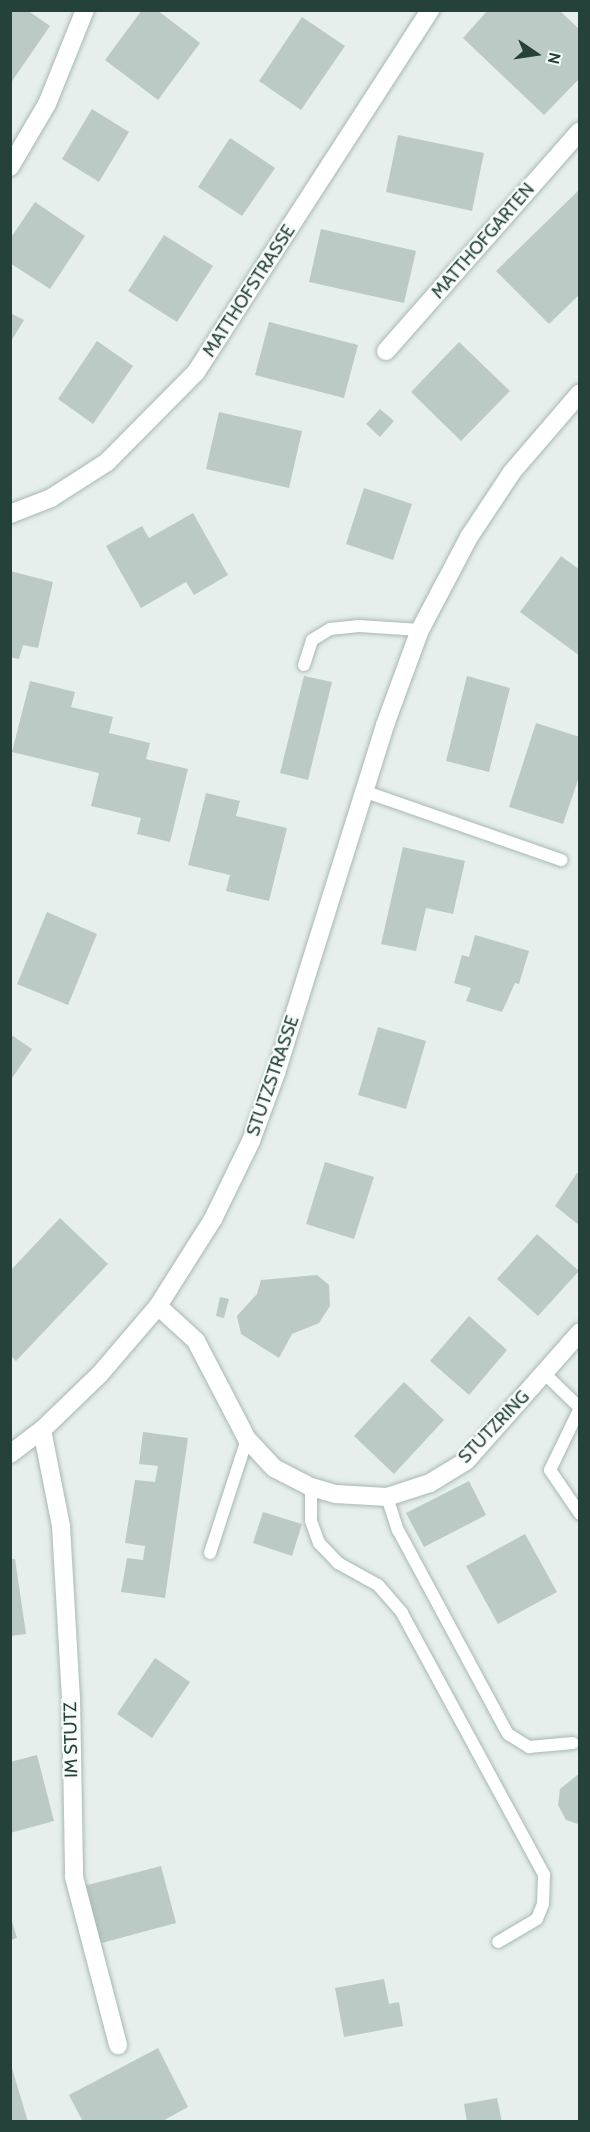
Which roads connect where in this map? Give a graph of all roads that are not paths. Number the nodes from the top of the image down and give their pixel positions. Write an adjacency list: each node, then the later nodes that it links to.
1 (86, 10): 4 (street)
2 (430, 10): 7 (street, MATTHOFSTRASSE)
3 (579, 132): 5 (street, MATTHOFGARTEN)
4 (10, 167)
5 (386, 351)
6 (579, 393): 8 (street, STUTZSTRASSE)
7 (10, 514)
8 (420, 630): 9 (lane); 10 (street, STUTZSTRASSE)
9 (304, 665)
10 (366, 792): 11 (lane); 12 (street, STUTZSTRASSE)
11 (561, 860)
12 (158, 1306): 16 (street, STUTZSTRASSE); 17 (street, STUTZRING)
13 (579, 1332): 14 (street, STUTZRING)
14 (544, 1373): 15 (lane); 20 (street, STUTZRING)
15 (579, 1408): 21 (lane)
16 (42, 1430): 18 (street, STUTZSTRASSE); 25 (street, IM STUTZ)
17 (247, 1439): 19 (street, STUTZRING); 22 (lane)
18 (10, 1454)
19 (311, 1487): 20 (street, STUTZRING); 24 (lane)
20 (387, 1497): 23 (lane)
21 (579, 1514)
22 (210, 1553)
23 (573, 1743)
24 (498, 1942)
25 (118, 2045)

